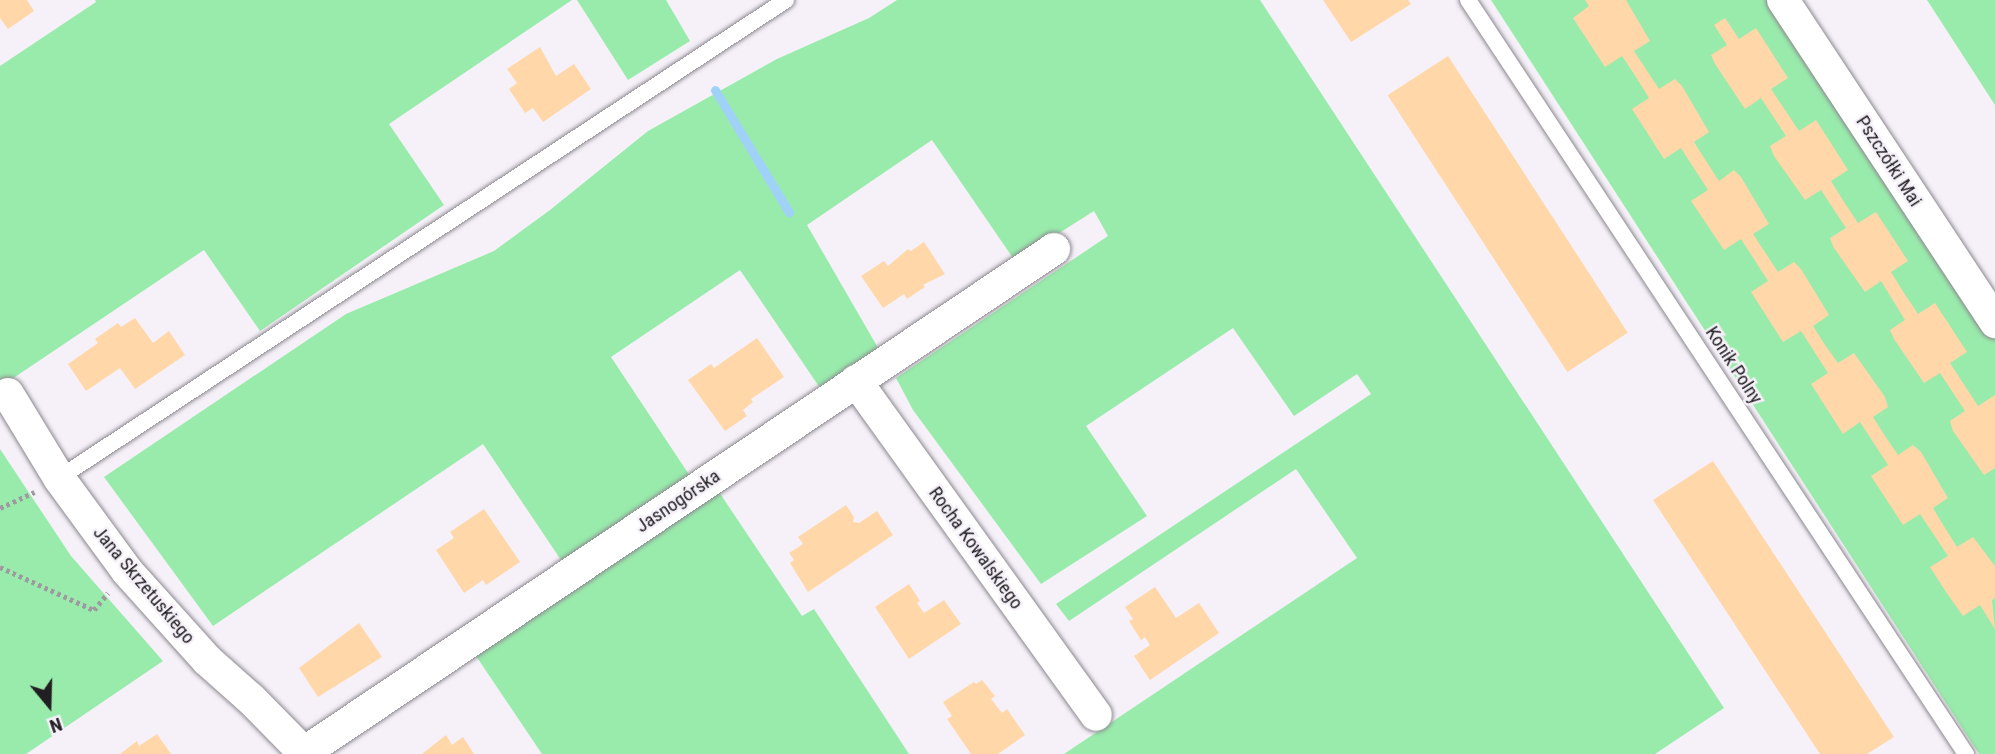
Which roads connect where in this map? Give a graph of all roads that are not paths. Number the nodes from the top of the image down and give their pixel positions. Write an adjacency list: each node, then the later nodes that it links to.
1 (786, 0): 8 (lane)
2 (1468, 0): 11 (lane, Konik Polny)
3 (1783, 0): 5 (street, Pszczółki Mai)
4 (1054, 249): 6 (street, Jasnogórska)
5 (1995, 322)
6 (856, 381): 9 (street, Rocha Kowalskiego); 10 (street, Jasnogórska)
7 (8, 394): 8 (street, Jana Skrzetuskiego)
8 (59, 478): 10 (street, Jana Skrzetuskiego)
9 (1096, 715)
10 (304, 754)
11 (1966, 754)

